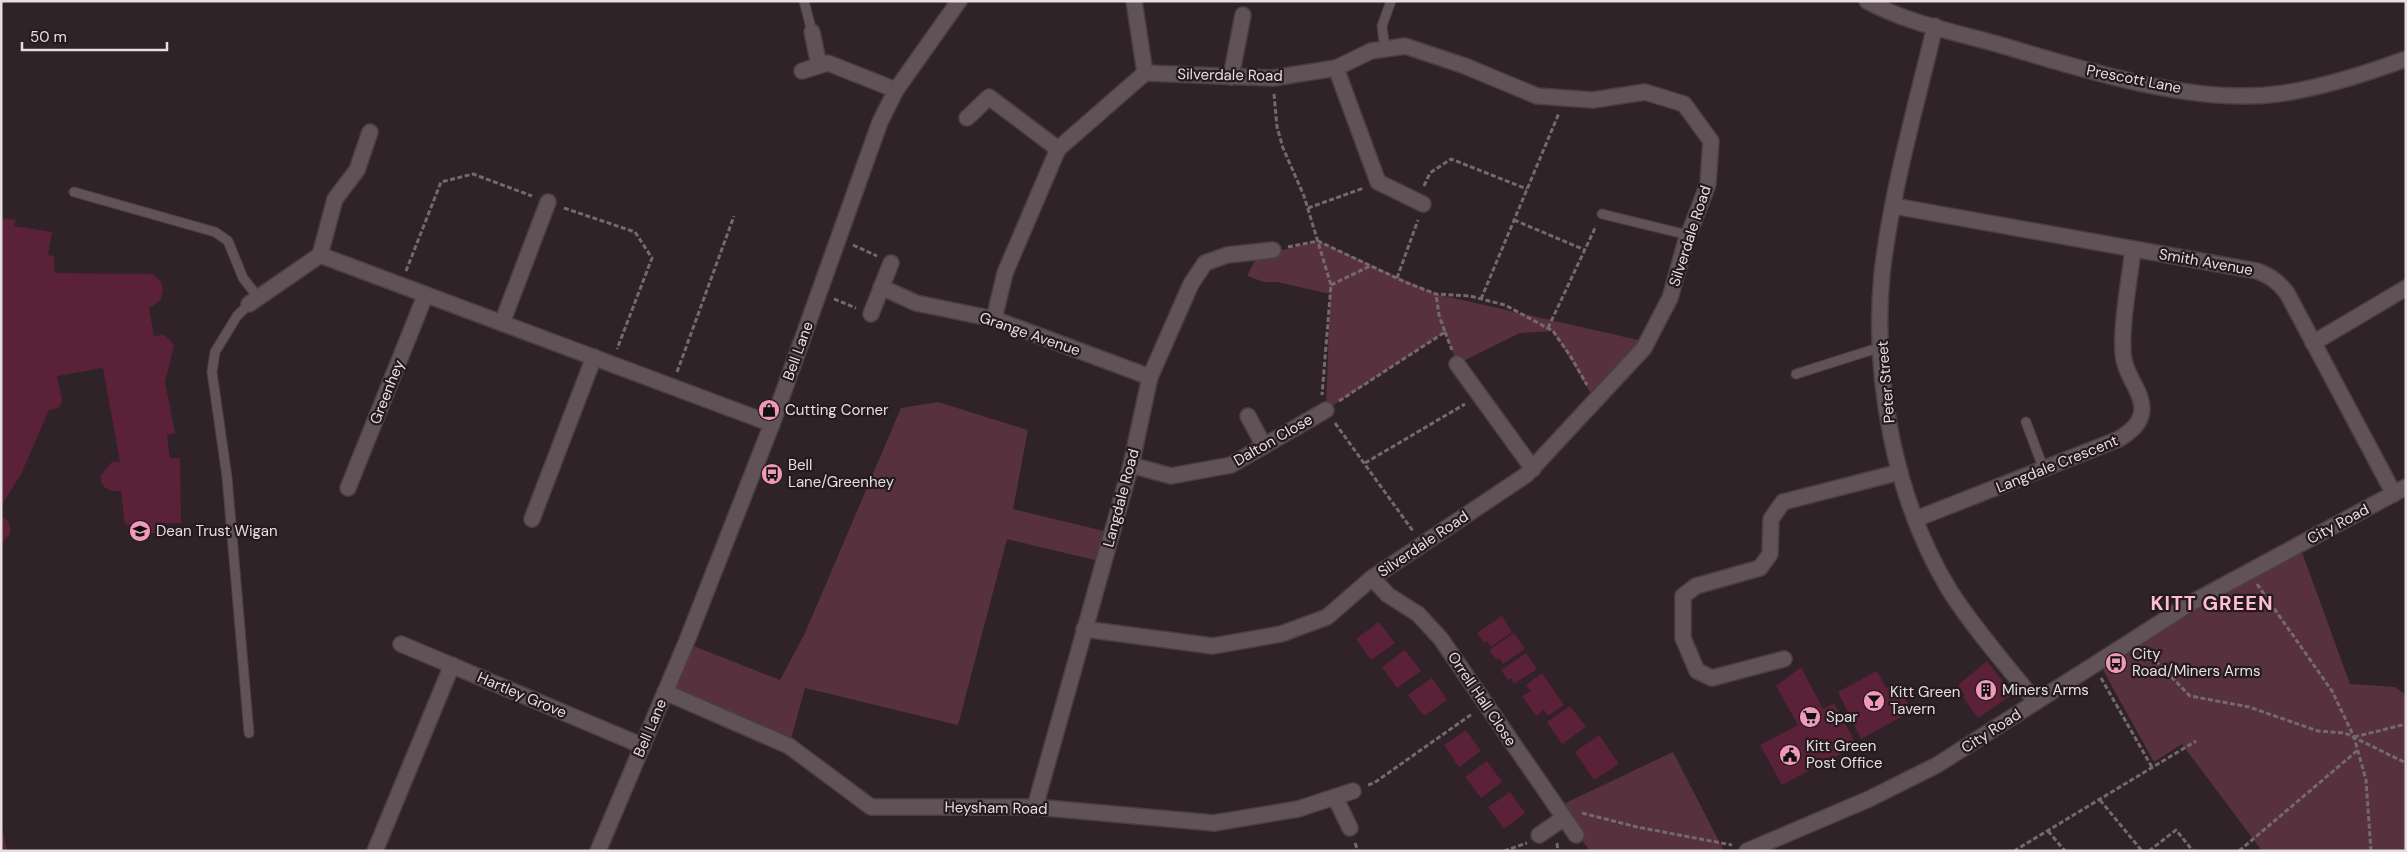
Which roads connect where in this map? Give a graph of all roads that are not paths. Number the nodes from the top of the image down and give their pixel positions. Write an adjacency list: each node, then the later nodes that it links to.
1 (804, 1): 8 (lane)
2 (959, 1): 16 (street, Bell Lane)
3 (1134, 1): 14 (street)
4 (1391, 1): 9 (lane)
5 (1867, 1): 7 (street, Prescott Lane)
6 (1243, 15): 15 (street)
7 (1935, 26): 10 (street, Prescott Lane); 23 (street, Peter Street)
8 (812, 32): 11 (street)
9 (1385, 49): 12 (street, Silverdale Road); 25 (street, Silverdale Road)
10 (2406, 59)
11 (819, 65): 13 (street); 16 (street)
12 (1336, 68): 15 (street, Silverdale Road); 22 (street)
13 (802, 71)
14 (1145, 73): 15 (street, Silverdale Road); 19 (street)
15 (1231, 77)
16 (896, 90): 46 (street, Bell Lane)
17 (967, 118): 19 (street)
18 (370, 132): 28 (street)
19 (1058, 149): 35 (street)
20 (74, 192): 33 (lane)
21 (548, 202): 36 (street)
22 (1421, 203)
23 (1894, 206): 26 (street, Smith Avenue); 38 (street, Peter Street)
24 (1602, 214): 25 (lane)
25 (1688, 235): 49 (street, Silverdale Road)
26 (2134, 249): 37 (street, Smith Avenue); 50 (street, Langdale Crescent)
27 (1273, 250): 42 (street, Langdale Road)
28 (320, 255): 32 (street); 33 (street)
29 (891, 263): 30 (street)
30 (881, 287): 34 (street); 35 (street, Grange Avenue)
31 (2406, 288): 37 (street)
32 (425, 296): 36 (street); 52 (street, Greenhey)
33 (253, 301): 63 (lane)
34 (870, 314)
35 (994, 319): 42 (street, Grange Avenue)
36 (502, 323): 39 (street)
37 (2313, 343): 53 (street, Smith Avenue)
38 (1881, 347): 41 (lane); 51 (street, Peter Street)
39 (594, 357): 46 (street); 54 (street)
40 (1457, 364): 49 (street)
41 (1796, 374)
42 (1150, 377): 48 (street, Langdale Road)
43 (1326, 410): 47 (street, Dalton Close)
44 (1248, 416): 47 (street)
45 (2026, 422): 50 (lane)
46 (772, 424): 61 (street, Bell Lane)
47 (1264, 446): 48 (street, Dalton Close)
48 (1131, 465): 57 (street, Langdale Road)
49 (1533, 468): 56 (street, Silverdale Road)
50 (2044, 470): 55 (street, Langdale Crescent)
51 (1900, 472): 55 (street, Peter Street); 59 (street)
52 (348, 488)
53 (2400, 491): 62 (street, City Road)
54 (532, 519)
55 (1916, 520): 62 (street, Peter Street)
56 (1372, 578): 57 (street, Silverdale Road); 68 (street, Orrell Hall Close)
57 (1084, 629): 67 (street, Langdale Road)
58 (401, 644): 60 (street, Hartley Grove)
59 (1784, 659)
60 (452, 665): 64 (street, Hartley Grove); 73 (street)
61 (665, 692): 64 (street, Bell Lane); 67 (street, Heysham Road)
62 (2036, 702): 72 (street, City Road)
63 (249, 733)
64 (643, 746): 74 (street, Bell Lane)
65 (1353, 791): 66 (street, Heysham Road)
66 (1335, 797): 67 (street, Heysham Road); 69 (street)
67 (1035, 807)
68 (1560, 812): 70 (street); 71 (street, Orrell Hall Close)
69 (1350, 828)
70 (1539, 835)
71 (1576, 835)
72 (1750, 850)
73 (375, 851)
74 (598, 851)

